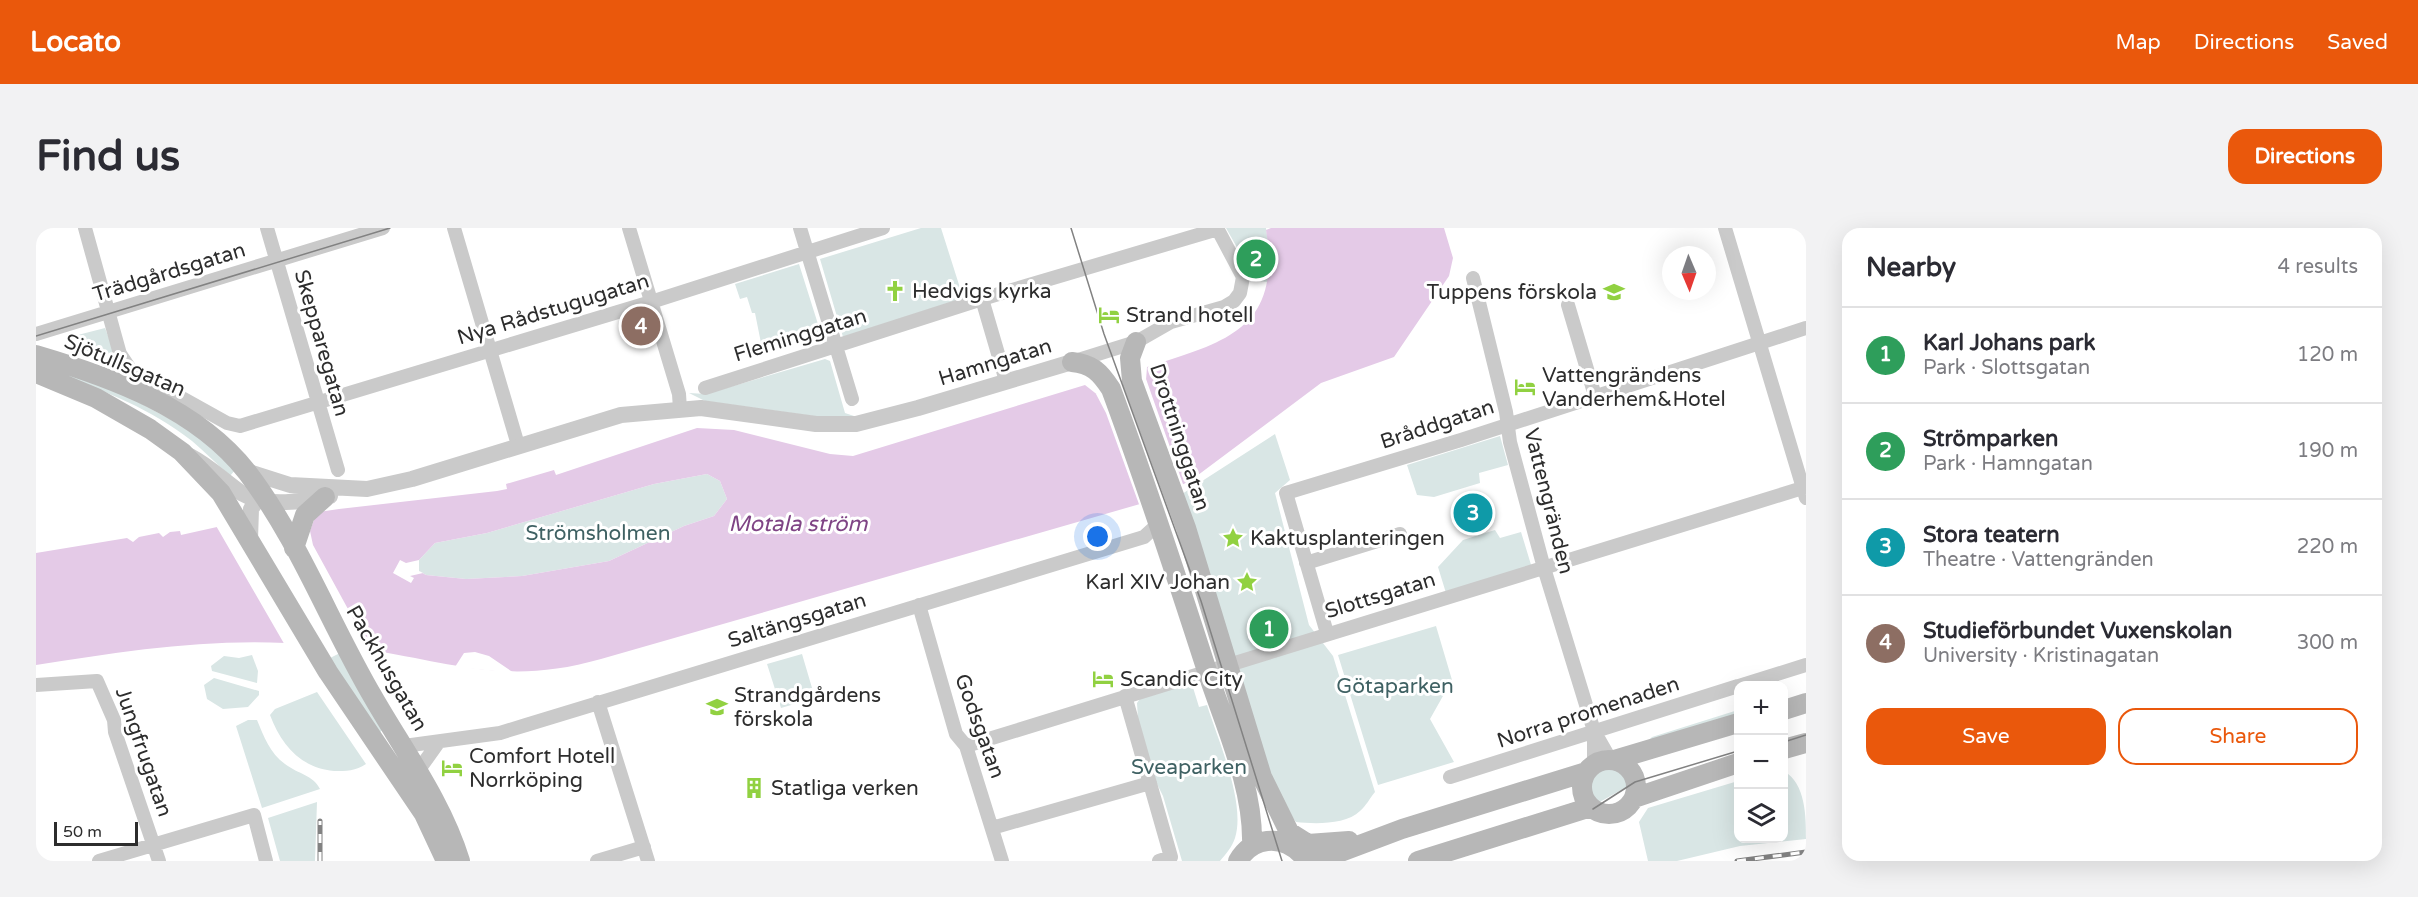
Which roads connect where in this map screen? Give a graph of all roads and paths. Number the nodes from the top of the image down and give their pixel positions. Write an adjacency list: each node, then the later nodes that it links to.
1 (85, 228): 16 (street)
2 (267, 228): 11 (street, Skepparegatan)
3 (383, 228): 11 (street, Trädgårdsgatan)
4 (454, 228): 23 (street)
5 (629, 228): 14 (street)
6 (800, 228): 10 (street)
7 (884, 228): 10 (street, Nya Rådstugugatan)
8 (1725, 228): 21 (street)
9 (1218, 229): 13 (street, Fleminggatan); 20 (street, Hamngatan)
10 (807, 253): 14 (street, Nya Rådstugugatan); 22 (street)
11 (277, 261): 16 (street, Trädgårdsgatan); 32 (street, Skepparegatan)
12 (1473, 278): 34 (street, Vattengränden)
13 (982, 299): 22 (street, Fleminggatan); 28 (street)
14 (651, 302): 23 (street, Nya Rådstugugatan); 33 (street)
15 (1568, 305): 30 (street)
16 (109, 312): 18 (street, Trädgårdsgatan); 32 (street, Nya Rådstugugatan)
17 (1806, 328): 21 (street, Bråddgatan)
18 (36, 334)
19 (36, 342): 26 (main road)
20 (1136, 342): 25 (street, Hamngatan); 53 (main road, Drottninggatan)
21 (1758, 343): 30 (street, Bråddgatan); 41 (street)
22 (836, 347): 29 (street, Fleminggatan); 31 (street)
23 (490, 350): 32 (street, Nya Rådstugugatan); 35 (street)
24 (36, 355): 26 (main road, Sjötullsgatan)
25 (1072, 362): 28 (street, Hamngatan); 44 (main road)
26 (62, 363): 38 (main road, Sjötullsgatan)
27 (36, 373): 36 (main road, Sjötullsgatan)
28 (1006, 381): 33 (street, Hamngatan)
29 (705, 387)
30 (1595, 396): 34 (street, Bråddgatan)
31 (852, 399)
32 (316, 403): 37 (street, Skepparegatan)
33 (680, 410): 35 (street)
34 (1508, 423): 48 (street, Bråddgatan); 49 (street, Vattengränden)
35 (518, 445): 40 (street)
36 (182, 452): 43 (street, Sjötullsgatan); 45 (main road, Sjötullsgatan)
37 (338, 470)
38 (246, 471): 39 (street); 43 (main road, Sjötullsgatan)
39 (290, 485): 40 (street); 43 (street)
40 (367, 489): 42 (street)
41 (1805, 491): 49 (street, Slottsgatan)
42 (325, 497): 43 (street); 47 (main road)
43 (265, 503): 45 (street); 47 (main road, Packhusgatan)
44 (1157, 515): 50 (street, Saltängsgatan); 54 (main road)
45 (244, 520): 87 (main road, Sjötullsgatan)
46 (1400, 534): 48 (street)
47 (294, 548): 66 (main road, Packhusgatan)
48 (1306, 563): 51 (street)
49 (1544, 568): 51 (street, Slottsgatan); 63 (street, Vattengränden)
50 (919, 605): 59 (street, Saltängsgatan); 67 (street, Godsgatan)
51 (1327, 633): 53 (street, Slottsgatan)
52 (1806, 664): 55 (street, Norra promenaden)
53 (1228, 665): 54 (street, Slottsgatan); 78 (main road, Drottninggatan)
54 (1208, 672): 58 (street, Slottsgatan); 80 (main road)
55 (1754, 681)
56 (36, 685): 79 (street, Jungfrugatan)
57 (1734, 688): 63 (street, Norra promenaden)
58 (1125, 696): 67 (street, Slottsgatan); 73 (street)
59 (598, 702): 64 (street, Saltängsgatan); 81 (street)
60 (1806, 703): 61 (main road)
61 (1788, 709)
62 (1734, 724): 69 (main road)
63 (1594, 731): 69 (street, Vattengränden); 72 (street, Norra promenaden)
64 (438, 743): 66 (street, Saltängsgatan); 71 (street)
65 (1806, 743): 68 (main road)
66 (404, 746): 71 (main road, Packhusgatan)
67 (966, 746): 76 (street, Godsgatan)
68 (1788, 748)
69 (1601, 764): 74 (main road); 75 (main road); 77 (main road)
70 (1734, 764): 74 (main road)
71 (418, 771): 88 (main road, Packhusgatan)
72 (1450, 777)
73 (1150, 783): 76 (street); 83 (street)
74 (1634, 798): 75 (main road)
75 (1591, 807): 93 (main road)
76 (992, 828): 91 (street, Godsgatan)
77 (1402, 830): 78 (main road); 82 (main road)
78 (1289, 832): 82 (main road, Drottninggatan)
79 (153, 845): 84 (street); 85 (street, Jungfrugatan); 86 (street)
80 (1251, 846): 82 (main road); 92 (main road)
81 (644, 847): 89 (street); 90 (street)
82 (1303, 857)
83 (1165, 859)
84 (99, 861)
85 (159, 861)
86 (266, 861)
87 (446, 861)
88 (460, 861)
89 (597, 861)
90 (648, 861)
91 (1002, 861)
92 (1238, 861)
93 (1418, 861)

